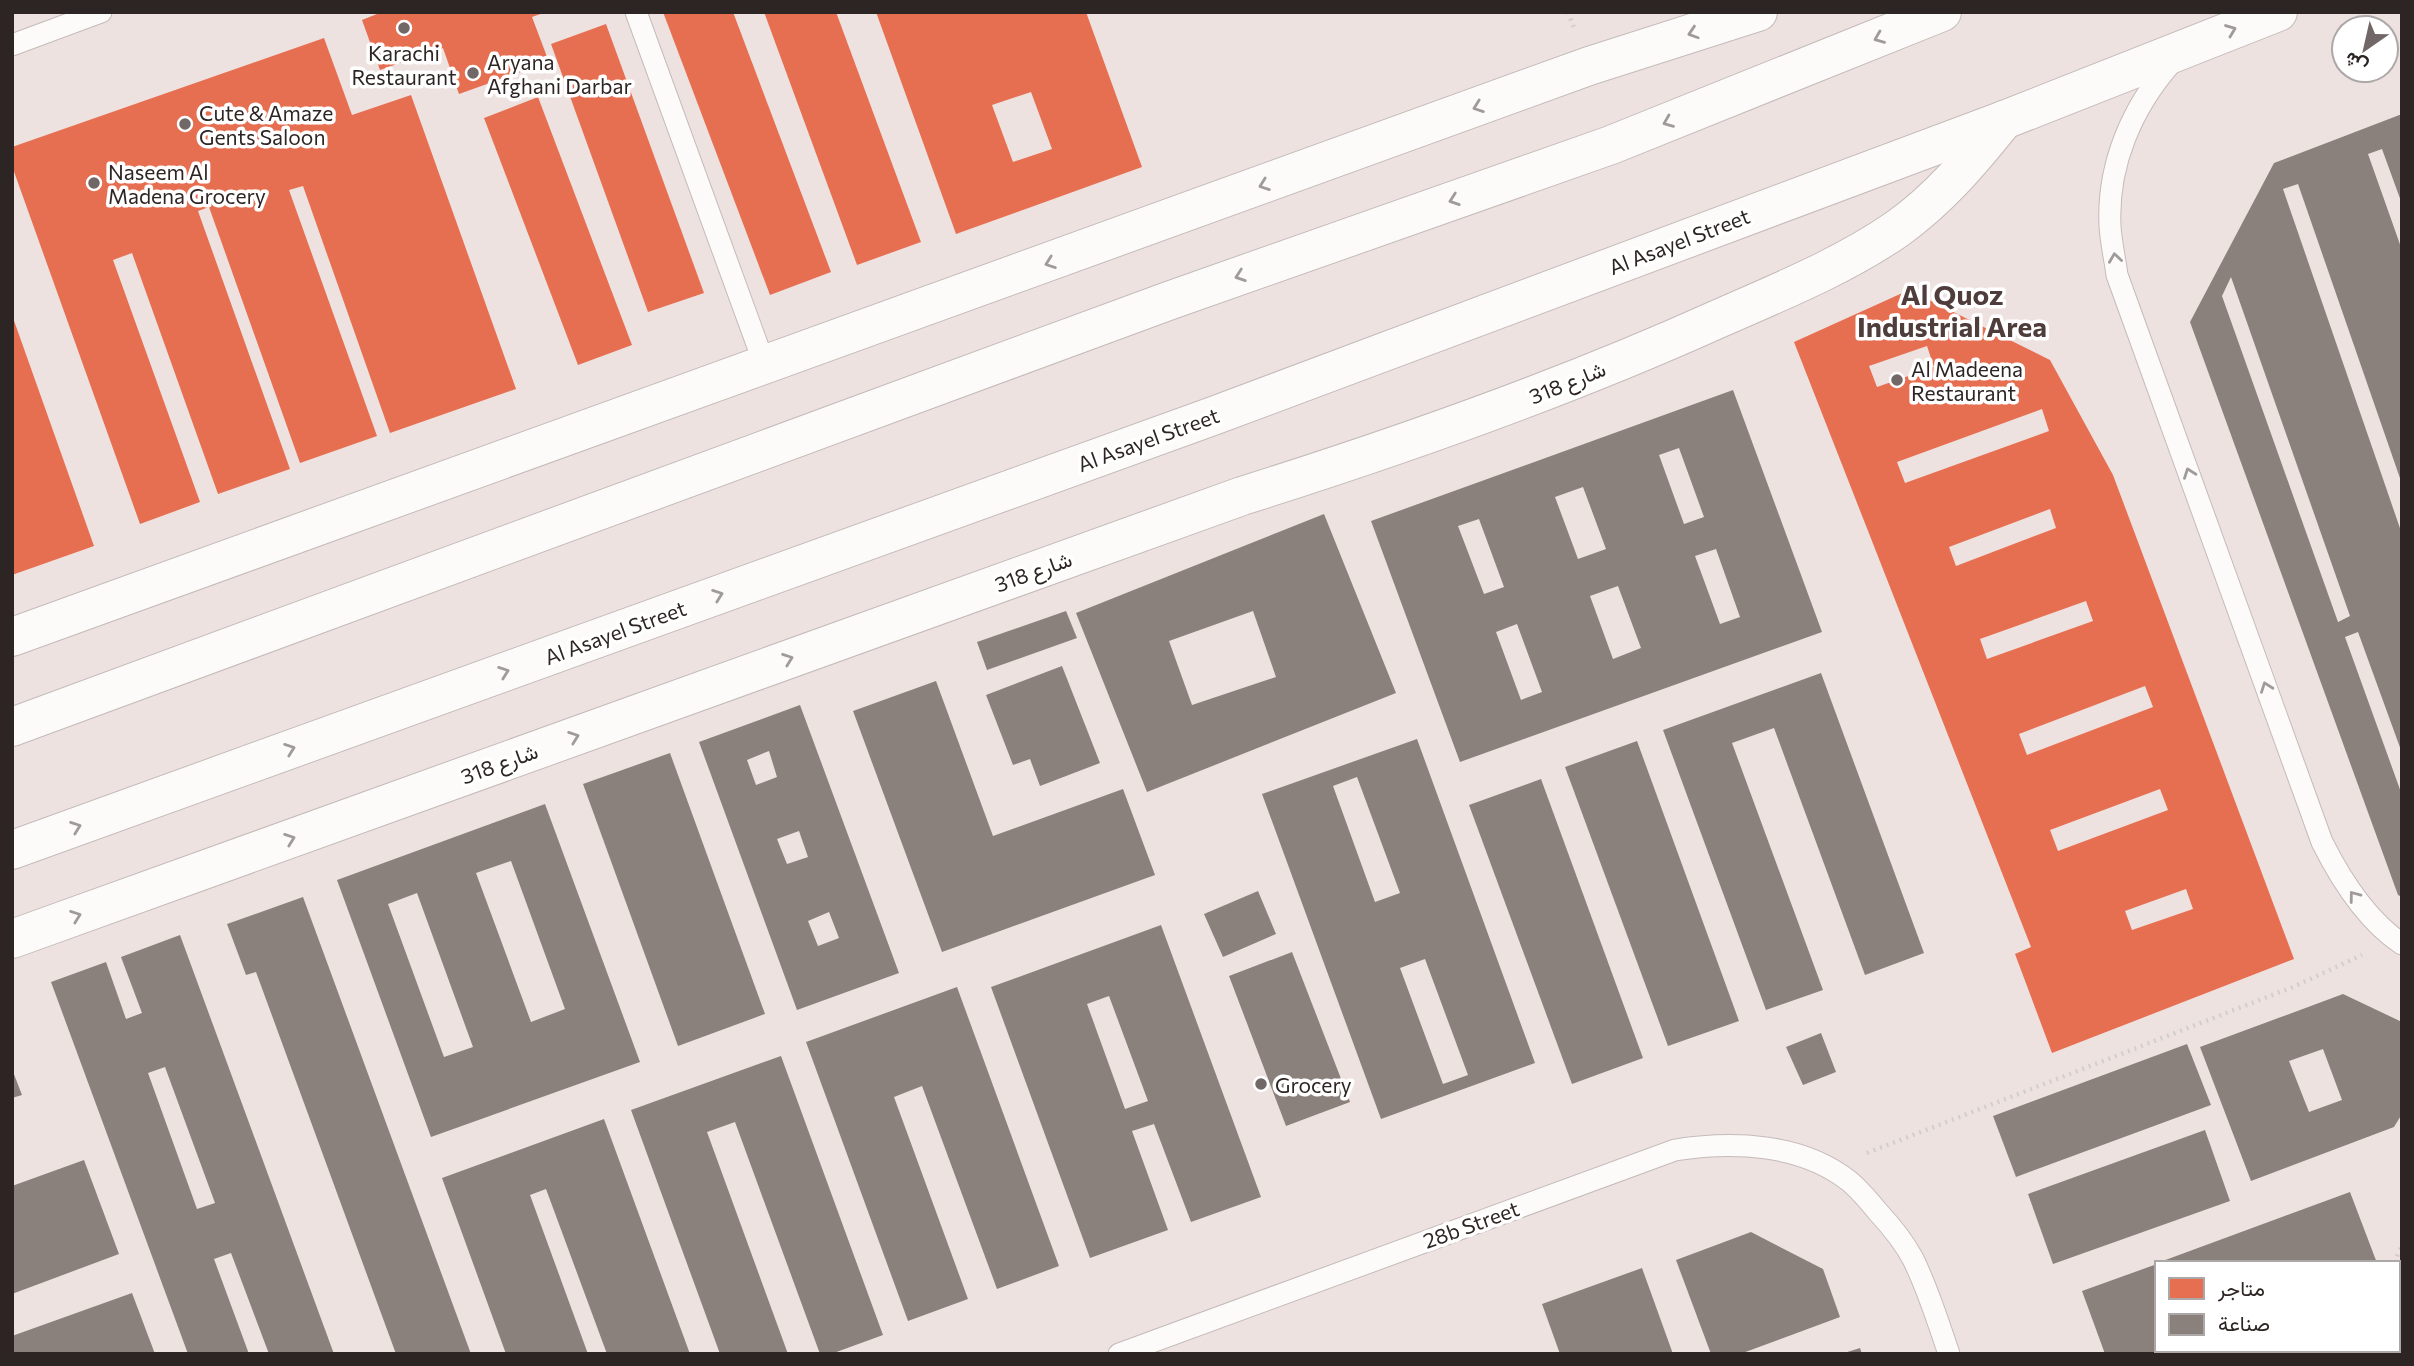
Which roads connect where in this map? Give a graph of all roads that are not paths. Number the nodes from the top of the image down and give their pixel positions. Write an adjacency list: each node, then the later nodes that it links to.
1 (101, 12): 6 (lane)
2 (636, 12): 9 (lane)
3 (1758, 12): 9 (main road, one-way to 9)
4 (1942, 12): 11 (main road, one-way to 11)
5 (2278, 12): 7 (main road, Al Asayel Street, one-way to 5)
6 (12, 45)
7 (2183, 48): 8 (main road, Al Asayel Street); 14 (lane, one-way to 7)
8 (2004, 120): 12 (main road, Al Asayel Street, one-way to 8); 13 (main road, شارع 318, one-way to 8)
9 (765, 366): 10 (main road)
10 (12, 637)
11 (12, 727)
12 (12, 850)
13 (12, 939)
14 (2398, 942)
15 (1119, 1354): 16 (lane, 28b Street)
16 (1949, 1354)

